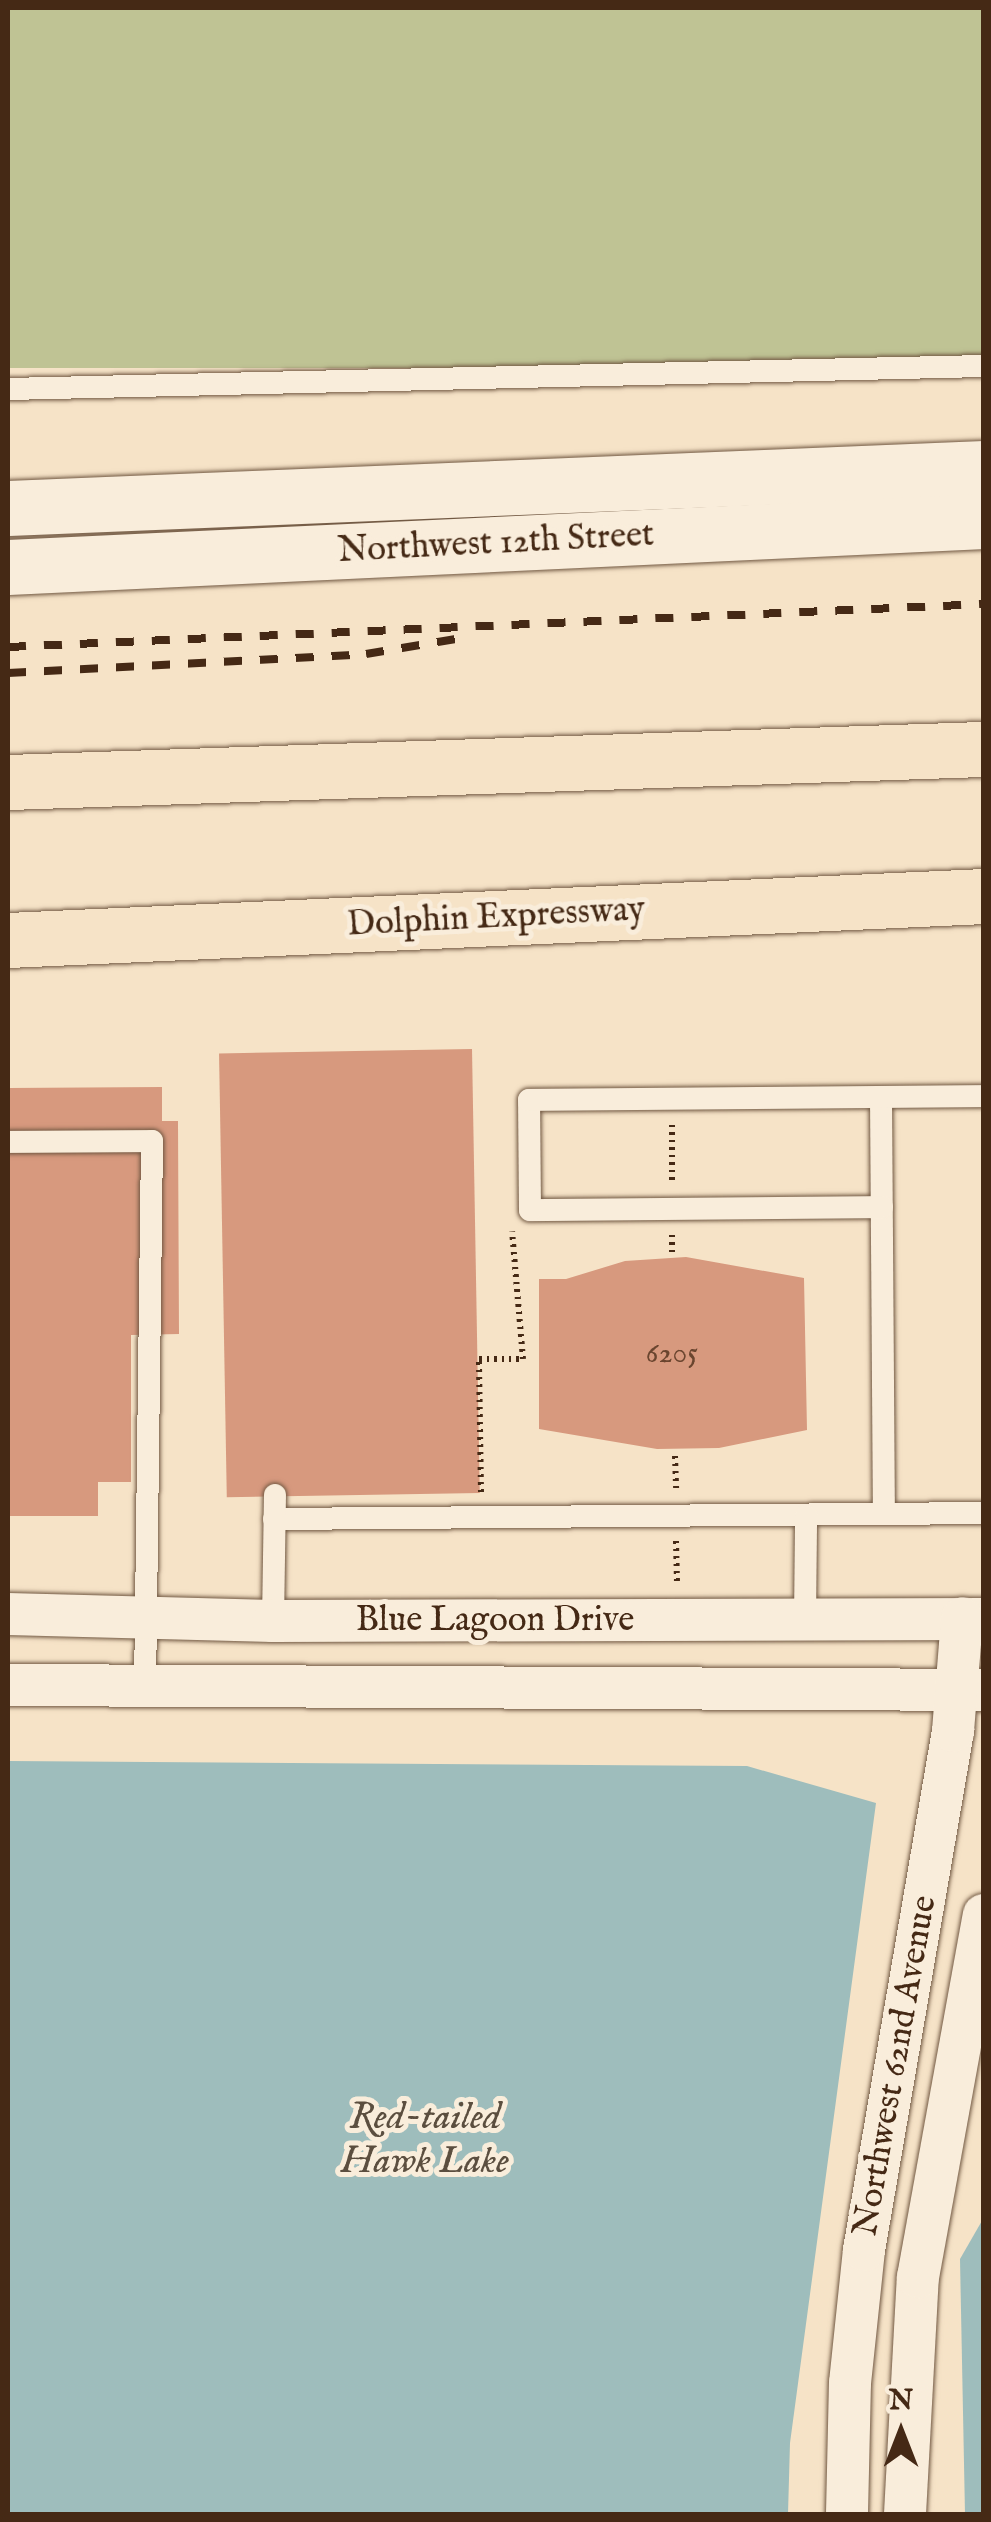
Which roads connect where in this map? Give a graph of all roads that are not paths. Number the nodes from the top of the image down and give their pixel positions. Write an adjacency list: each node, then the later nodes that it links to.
1 (984, 366): 2 (lane)
2 (8, 389)
3 (984, 468): 4 (main road, Northwest 12th Street)
4 (8, 508)
5 (984, 522): 6 (main road, Northwest 12th Street)
6 (8, 567)
7 (984, 749): 8 (highway)
8 (8, 782)
9 (984, 896): 10 (highway, Dolphin Expressway)
10 (8, 940)
11 (881, 1096): 12 (lane); 14 (lane); 14 (lane)
12 (984, 1096)
13 (8, 1142): 22 (lane)
14 (882, 1208): 17 (lane)
15 (275, 1495): 19 (lane)
16 (984, 1513): 17 (lane)
17 (884, 1514): 18 (lane)
18 (806, 1516): 19 (lane); 23 (lane)
19 (274, 1519): 24 (lane)
20 (8, 1614): 22 (street, Blue Lagoon Drive)
21 (973, 1619): 23 (street, Blue Lagoon Drive); 27 (street, Northwest 62nd Avenue)
22 (149, 1620): 24 (street, Blue Lagoon Drive); 26 (lane)
23 (805, 1620): 24 (street, Blue Lagoon Drive)
24 (273, 1621)
25 (8, 1685): 26 (street, Blue Lagoon Drive)
26 (146, 1690): 27 (street, Blue Lagoon Drive)
27 (970, 1690): 30 (street, Northwest 62nd Avenue)
28 (984, 1915): 29 (street, Northwest 62nd Avenue)
29 (974, 2024): 31 (street, Northwest 62nd Avenue)
30 (847, 2514)
31 (905, 2514)

